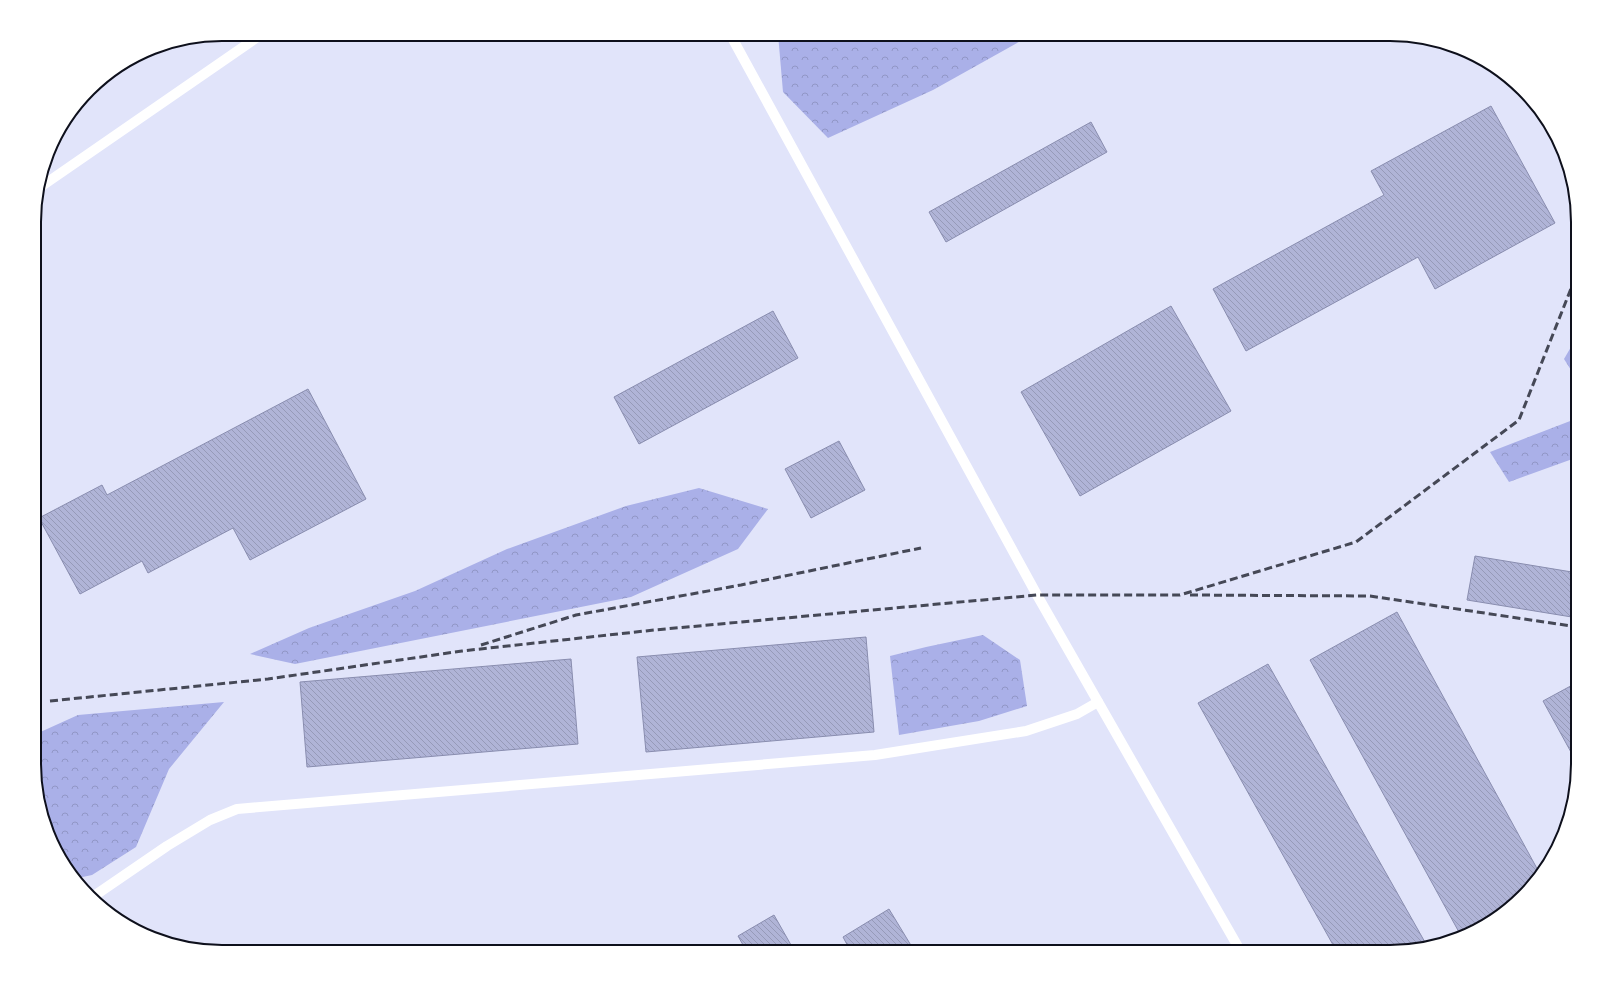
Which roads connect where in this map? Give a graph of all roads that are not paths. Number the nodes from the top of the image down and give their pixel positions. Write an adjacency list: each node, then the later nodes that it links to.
1 (252, 41): 3 (lane)
2 (734, 41): 4 (lane)
3 (45, 183)
4 (1098, 702): 5 (lane); 6 (lane)
5 (97, 894)
6 (1237, 945)

